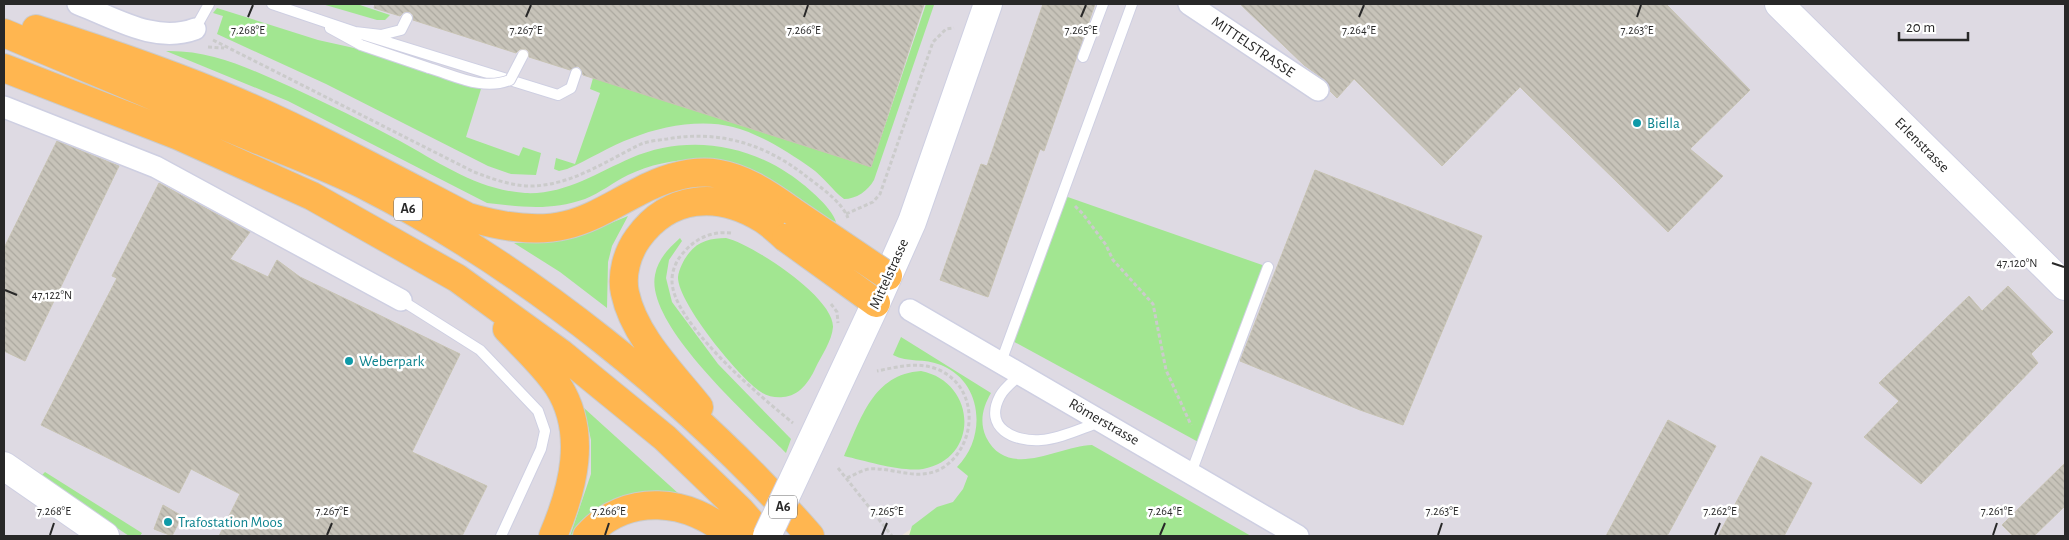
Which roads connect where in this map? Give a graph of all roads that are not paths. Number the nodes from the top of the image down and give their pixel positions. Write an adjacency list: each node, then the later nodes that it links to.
1 (78, 4): 12 (street)
2 (209, 4): 12 (lane)
3 (272, 4): 8 (lane)
4 (1103, 4): 16 (lane)
5 (1132, 4): 28 (lane)
6 (1189, 4): 19 (street, MITTELSTRASSE)
7 (1779, 4): 24 (main road, Erlenstrasse)
8 (302, 14): 13 (lane); 15 (lane, bridge)
9 (985, 14): 22 (main road, Mittelstrasse)
10 (408, 18): 13 (lane)
11 (4, 20): 22 (highway, bridge)
12 (195, 29)
13 (355, 32): 18 (lane)
14 (4, 33): 33 (highway, A6)
15 (523, 55)
16 (1083, 58)
17 (4, 68): 23 (highway, A6)
18 (576, 72)
19 (1318, 90)
20 (4, 107): 25 (street)
21 (1268, 267): 32 (lane)
22 (888, 276): 26 (main road, Mittelstrasse)
23 (457, 278): 36 (highway); 39 (highway, A6)
24 (2065, 286)
25 (400, 300): 35 (lane)
26 (876, 303): 33 (highway, bridge); 40 (main road, Mittelstrasse, bridge)
27 (910, 310): 28 (street, Römerstrasse)
28 (1000, 362): 29 (street, Römerstrasse)
29 (1022, 374): 30 (street, Römerstrasse); 30 (lane)
30 (1102, 421): 32 (street, Römerstrasse)
31 (4, 466): 34 (main road)
32 (1191, 473): 42 (street, Römerstrasse)
33 (756, 479): 41 (highway, A6)
34 (105, 536)
35 (501, 536)
36 (553, 536)
37 (587, 536): 38 (highway)
38 (731, 536)
39 (763, 536)
40 (767, 536)
41 (810, 536)
42 (1298, 536)

